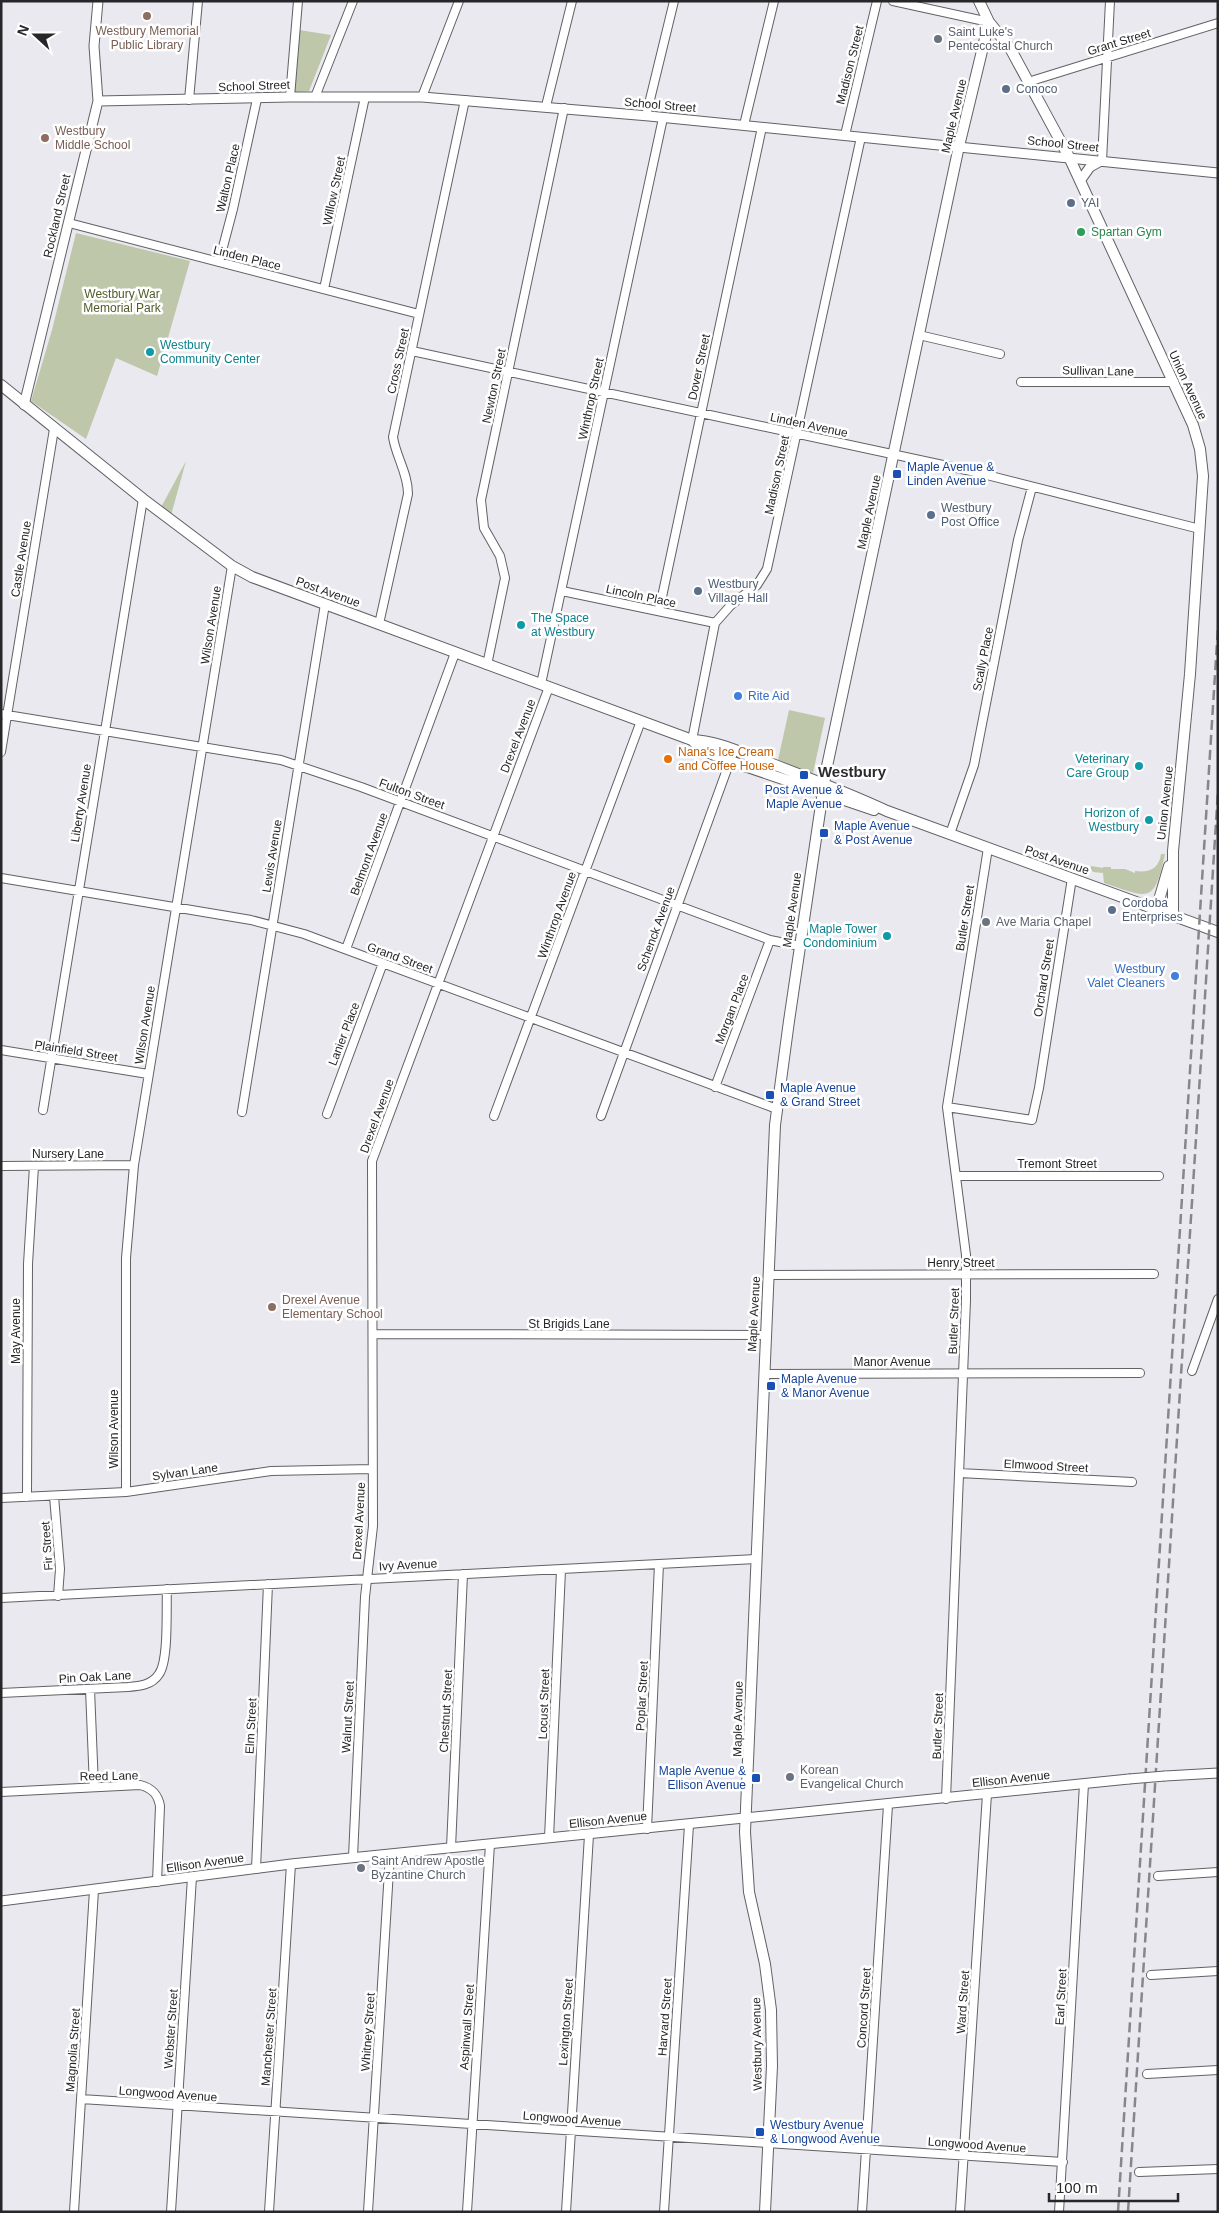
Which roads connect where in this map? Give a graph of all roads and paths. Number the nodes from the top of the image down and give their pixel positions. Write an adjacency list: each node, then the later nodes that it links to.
1 (98, 1): 24 (street, Rockland Street)
2 (198, 1): 22 (street)
3 (298, 1): 17 (street)
4 (353, 1): 18 (street)
5 (459, 1): 20 (street)
6 (572, 1): 25 (street)
7 (674, 1): 27 (street)
8 (774, 1): 29 (street)
9 (878, 1): 31 (street, Madison Street)
10 (893, 1): 13 (street)
11 (979, 1): 13 (main road, Union Avenue)
12 (1110, 1): 15 (street)
13 (989, 22): 16 (main road, Union Avenue); 33 (main road, Maple Avenue)
14 (1218, 23): 15 (street, Grant Street)
15 (1108, 57): 16 (street, Grant Street); 35 (street)
16 (1028, 82): 34 (main road, Union Avenue)
17 (290, 97): 18 (street, School Street); 21 (street, School Street)
18 (315, 97): 19 (street, School Street)
19 (365, 97): 20 (street, School Street); 40 (street, Willow Street)
20 (422, 97): 23 (street, School Street)
21 (257, 98): 22 (street, School Street); 39 (street, Walton Place)
22 (189, 100): 24 (street, School Street)
23 (465, 100): 25 (street, School Street); 41 (street, Cross Street)
24 (98, 101): 38 (street, Rockland Street)
25 (546, 106): 26 (street, School Street)
26 (564, 108): 27 (street, School Street); 45 (street, Newton Street)
27 (646, 116): 28 (street, School Street)
28 (663, 118): 29 (street, School Street); 49 (street, Winthrop Street)
29 (744, 125): 30 (street, School Street)
30 (762, 127): 31 (street, School Street); 51 (street, Dover Street)
31 (845, 135): 32 (street, School Street)
32 (861, 137): 33 (street, School Street); 53 (street, Madison Street)
33 (960, 146): 34 (street, School Street); 42 (main road, Maple Avenue)
34 (1069, 157): 35 (street, School Street); 37 (main road, Union Avenue)
35 (1102, 161): 36 (street, School Street); 37 (street)
36 (1218, 173)
37 (1080, 181): 47 (main road, Union Avenue)
38 (69, 223): 39 (street, Linden Place); 50 (street, Rockland Street)
39 (220, 262): 40 (street, Linden Place)
40 (324, 289): 41 (street, Linden Place)
41 (419, 314): 43 (street, Cross Street)
42 (919, 335): 44 (street); 54 (main road, Maple Avenue)
43 (412, 351): 45 (street, Linden Avenue); 63 (street, Cross Street)
44 (1000, 354)
45 (508, 372): 49 (street, Linden Avenue); 65 (street, Newton Street)
46 (1021, 382): 47 (street, Sullivan Lane)
47 (1174, 382): 57 (main road, Union Avenue)
48 (1, 385): 50 (main road, Post Avenue)
49 (604, 392): 51 (street, Linden Avenue); 59 (street, Winthrop Street)
50 (24, 404): 52 (main road, Post Avenue)
51 (701, 413): 53 (street, Linden Avenue); 61 (street, Dover Street)
52 (54, 429): 56 (main road, Post Avenue); 67 (street, Castle Avenue)
53 (797, 434): 54 (street, Linden Avenue); 62 (street, Madison Street)
54 (894, 454): 55 (street, Linden Avenue); 76 (main road, Maple Avenue)
55 (1032, 486): 57 (street, Linden Avenue); 78 (street, Scally Place)
56 (143, 499): 58 (main road, Post Avenue); 69 (street, Liberty Avenue)
57 (1200, 529): 81 (main road, Union Avenue)
58 (232, 566): 60 (main road, Post Avenue); 71 (street, Wilson Avenue)
59 (562, 591): 61 (street, Lincoln Place); 66 (street, Winthrop Street)
60 (325, 604): 63 (main road, Post Avenue); 75 (street, Lewis Avenue)
61 (658, 611): 62 (street, Lincoln Place)
62 (715, 623): 70 (street)
63 (379, 624): 64 (main road, Post Avenue)
64 (455, 653): 65 (main road, Post Avenue); 77 (street, Belmont Avenue)
65 (487, 665): 66 (main road, Post Avenue)
66 (545, 686): 68 (main road, Post Avenue); 79 (street, Drexel Avenue)
67 (4, 715): 69 (street, Fulton Street); 73 (street, Castle Avenue)
68 (641, 721): 70 (main road, Post Avenue); 82 (street, Winthrop Avenue)
69 (104, 731): 71 (street, Fulton Street); 85 (street, Liberty Avenue)
70 (692, 740): 72 (main road, Post Avenue); 74 (main road, Post Avenue)
71 (202, 747): 75 (street, Fulton Street); 87 (street, Wilson Avenue)
72 (734, 750): 74 (street, Schenck Avenue); 76 (main road, Post Avenue)
73 (1, 752)
74 (730, 761): 76 (main road, Post Avenue); 86 (street, Schenck Avenue)
75 (298, 766): 77 (street, Fulton Street); 90 (street, Lewis Avenue)
76 (823, 789): 78 (main road, Post Avenue); 93 (main road, Maple Avenue)
77 (400, 801): 79 (street, Fulton Street); 94 (street, Belmont Avenue)
78 (950, 834): 80 (main road, Post Avenue)
79 (493, 836): 82 (street, Fulton Street); 96 (street, Drexel Avenue)
80 (988, 848): 84 (main road, Post Avenue); 103 (street, Butler Street)
81 (1173, 851): 88 (main road, Union Avenue); 89 (main road, Union Avenue)
82 (585, 870): 86 (street, Fulton Street); 97 (street, Winthrop Avenue)
83 (1, 878): 85 (street, Grand Street)
84 (1072, 878): 88 (main road, Post Avenue); 103 (street, Orchard Street)
85 (78, 891): 87 (street, Grand Street); 100 (street, Liberty Avenue)
86 (677, 904): 92 (street, Fulton Street); 99 (street, Schenck Avenue)
87 (175, 907): 90 (street, Grand Street); 101 (street, Wilson Avenue)
88 (1156, 910): 89 (main road, Post Avenue)
89 (1174, 916): 91 (main road, Post Avenue)
90 (272, 925): 94 (street, Grand Street); 106 (street, Lewis Avenue)
91 (1218, 932)
92 (770, 940): 93 (street, Fulton Street); 102 (street, Morgan Place)
93 (800, 946): 104 (main road, Maple Avenue)
94 (346, 949): 95 (street, Grand Street)
95 (383, 963): 96 (street, Grand Street); 107 (street, Lanier Place)
96 (438, 984): 97 (street, Grand Street); 119 (street, Drexel Avenue)
97 (530, 1018): 99 (street, Grand Street); 108 (street, Winthrop Avenue)
98 (1, 1050): 100 (street, Plainfield Street)
99 (623, 1052): 102 (street, Grand Street); 109 (street, Schenck Avenue)
100 (51, 1058): 101 (street, Plainfield Street); 105 (street, Liberty Avenue)
101 (148, 1074): 110 (street, Wilson Avenue)
102 (715, 1086): 104 (street, Grand Street)
103 (947, 1107): 113 (street, Butler Street)
104 (777, 1109): 117 (main road, Maple Avenue)
105 (43, 1110)
106 (242, 1112)
107 (327, 1114)
108 (494, 1116)
109 (601, 1116)
110 (134, 1165): 112 (street, Nursery Lane); 128 (street, Wilson Avenue)
111 (1, 1166): 112 (street, Nursery Lane)
112 (34, 1166): 130 (street, May Avenue)
113 (956, 1176): 114 (street, Tremont Street); 115 (street, Butler Street)
114 (1159, 1176)
115 (966, 1274): 116 (street, Henry Street); 117 (street, Henry Street); 122 (street, Butler Street)
116 (1154, 1274)
117 (768, 1275): 120 (main road, Maple Avenue)
118 (1218, 1299): 121 (street)
119 (373, 1334): 120 (street, St Brigids Lane); 125 (street, Drexel Avenue)
120 (766, 1335): 124 (main road, Maple Avenue)
121 (1192, 1371)
122 (963, 1373): 123 (street, Manor Avenue); 124 (street, Manor Avenue); 126 (street, Butler Street)
123 (1140, 1373)
124 (764, 1374): 132 (main road, Maple Avenue)
125 (372, 1469): 128 (street, Sylvan Lane); 136 (street, Drexel Avenue)
126 (959, 1473): 127 (street, Elmwood Street); 148 (street, Butler Street)
127 (1132, 1482)
128 (126, 1492): 129 (street, Sylvan Lane)
129 (54, 1496): 130 (street, Sylvan Lane); 139 (street, Fir Street)
130 (27, 1497): 131 (street, Sylvan Lane)
131 (1, 1498)
132 (756, 1559): 133 (street, Ivy Avenue); 150 (main road, Maple Avenue)
133 (658, 1564): 134 (street, Ivy Avenue); 152 (street, Poplar Street)
134 (561, 1570): 135 (street, Ivy Avenue); 154 (street, Locust Street)
135 (463, 1574): 136 (street, Ivy Avenue); 156 (street, Chestnut Street)
136 (367, 1578): 137 (street, Ivy Avenue); 158 (street, Walnut Street)
137 (268, 1584): 138 (street, Ivy Avenue); 160 (street, Elm Street)
138 (167, 1589): 139 (street, Ivy Avenue); 141 (street, Pin Oak Lane)
139 (58, 1596): 140 (street, Ivy Avenue)
140 (1, 1598)
141 (90, 1689): 142 (street, Pin Oak Lane); 145 (street)
142 (1, 1693)
143 (1218, 1773): 144 (street, Ellison Avenue, bridge)
144 (1084, 1784): 147 (street, Ellison Avenue); 181 (street, Earl Street)
145 (94, 1787): 146 (street, Reed Lane); 164 (street, Reed Lane)
146 (1, 1792)
147 (987, 1794): 148 (street, Ellison Avenue); 180 (street, Ward Street)
148 (946, 1799): 149 (street, Ellison Avenue)
149 (888, 1805): 150 (street, Ellison Avenue); 179 (street, Concord Street)
150 (747, 1819): 151 (street, Ellison Avenue); 178 (main road, Westbury Avenue)
151 (689, 1824): 152 (street, Ellison Avenue); 177 (street, Harvard Street)
152 (647, 1829): 153 (street, Ellison Avenue)
153 (590, 1835): 154 (street, Ellison Avenue); 176 (street, Lexington Street)
154 (549, 1838): 155 (street, Ellison Avenue)
155 (490, 1844): 156 (street, Ellison Avenue); 175 (street, Aspinwall Street)
156 (451, 1848): 157 (street, Ellison Avenue)
157 (390, 1854): 158 (street, Ellison Avenue); 174 (street, Whitney Street)
158 (353, 1857): 159 (street, Ellison Avenue)
159 (291, 1864): 160 (street, Ellison Avenue); 173 (street, Manchester Street)
160 (256, 1869): 163 (street, Ellison Avenue)
161 (1218, 1872): 162 (street)
162 (1158, 1876)
163 (192, 1877): 164 (street, Ellison Avenue); 172 (street, Webster Street)
164 (157, 1882): 165 (street, Ellison Avenue)
165 (94, 1890): 166 (street, Ellison Avenue); 171 (street, Magnolia Street)
166 (1, 1901)
167 (1218, 1971): 168 (street)
168 (1152, 1976)
169 (1218, 2070): 170 (street)
170 (1147, 2074)
171 (81, 2099): 172 (street, Longwood Avenue); 184 (street, Magnolia Street)
172 (178, 2105): 173 (street, Longwood Avenue); 185 (street, Webster Street)
173 (276, 2112): 174 (street, Longwood Avenue); 186 (street, Manchester Street)
174 (374, 2118): 175 (street, Longwood Avenue); 187 (street, Whitney Street)
175 (472, 2124): 176 (street, Longwood Avenue); 188 (street, Aspinwall Street)
176 (571, 2130): 177 (street, Longwood Avenue); 189 (street, Lexington Street)
177 (669, 2137): 178 (street, Longwood Avenue); 190 (street, Harvard Street)
178 (767, 2143): 179 (street, Longwood Avenue); 191 (main road, Westbury Avenue)
179 (866, 2149): 180 (street, Longwood Avenue); 192 (street, Concord Street)
180 (964, 2155): 181 (street, Longwood Avenue); 193 (street, Ward Street)
181 (1063, 2162): 194 (street, Earl Street)
182 (1218, 2169): 183 (street)
183 (1139, 2172)
184 (74, 2212)
185 (171, 2212)
186 (269, 2212)
187 (368, 2212)
188 (467, 2212)
189 (566, 2212)
190 (664, 2212)
191 (765, 2212)
192 (862, 2212)
193 (960, 2212)
194 (1059, 2212)

